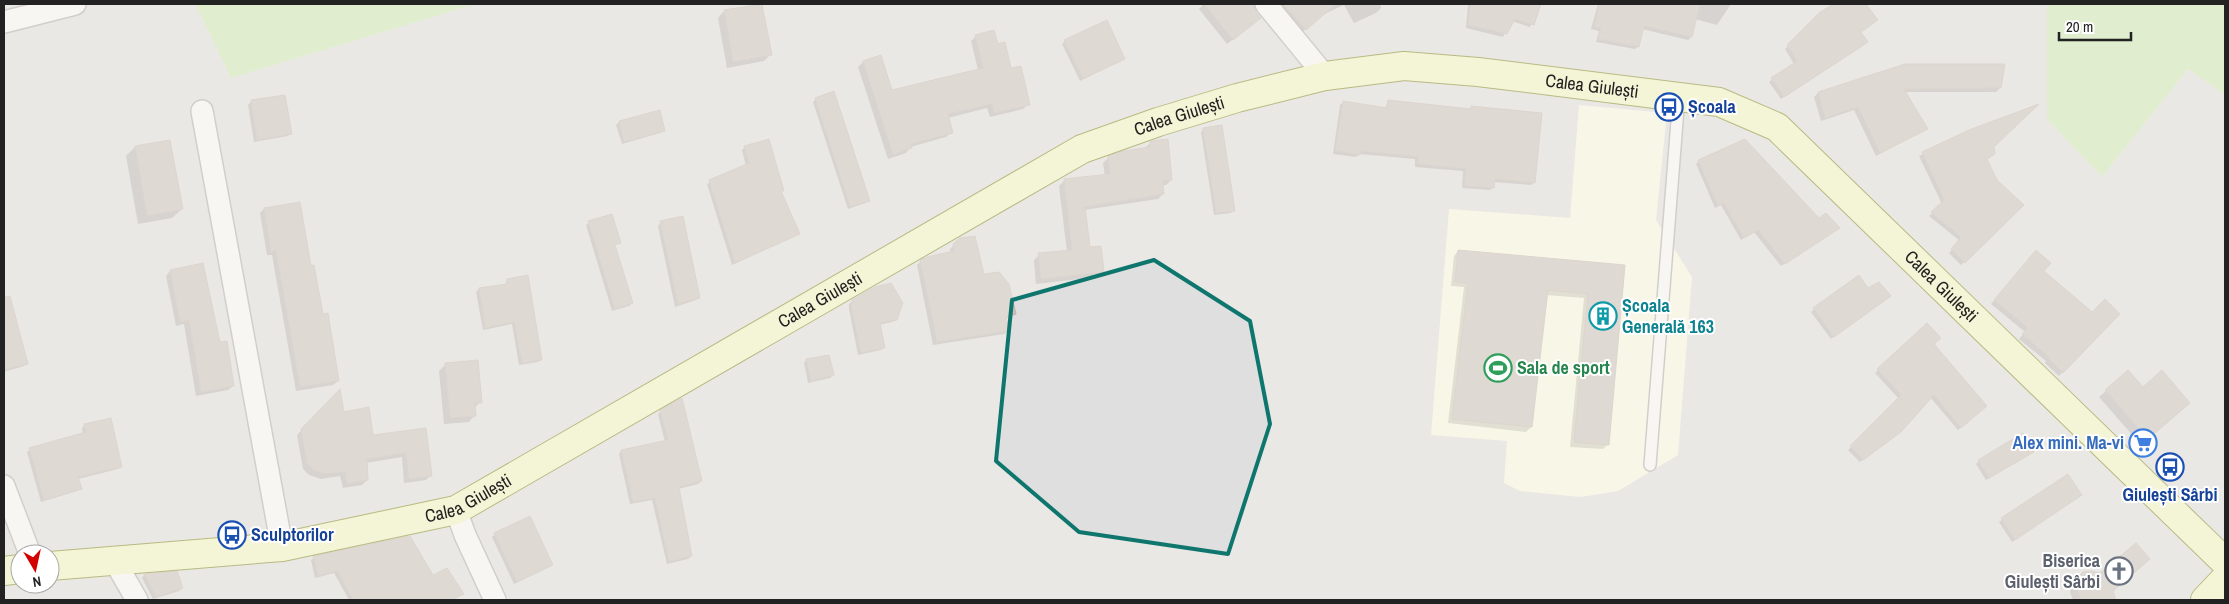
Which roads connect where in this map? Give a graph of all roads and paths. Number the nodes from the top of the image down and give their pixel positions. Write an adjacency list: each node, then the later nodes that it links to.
1 (75, 4): 3 (street)
2 (1266, 4): 4 (street)
3 (4, 22)
4 (1325, 76): 5 (main road, Calea Giulești); 9 (main road, Calea Giulești)
5 (1679, 96): 7 (lane); 13 (main road, Calea Giulești)
6 (202, 112): 11 (street)
7 (1650, 465)
8 (4, 486): 10 (street)
9 (456, 510): 11 (main road, Calea Giulești); 17 (street)
10 (26, 544)
11 (282, 547): 12 (main road, Calea Giulești)
12 (114, 560): 14 (main road, Calea Giulești); 16 (street)
13 (2225, 562)
14 (60, 565)
15 (2225, 579): 18 (main road)
16 (137, 600)
17 (495, 600)
18 (2205, 600)

